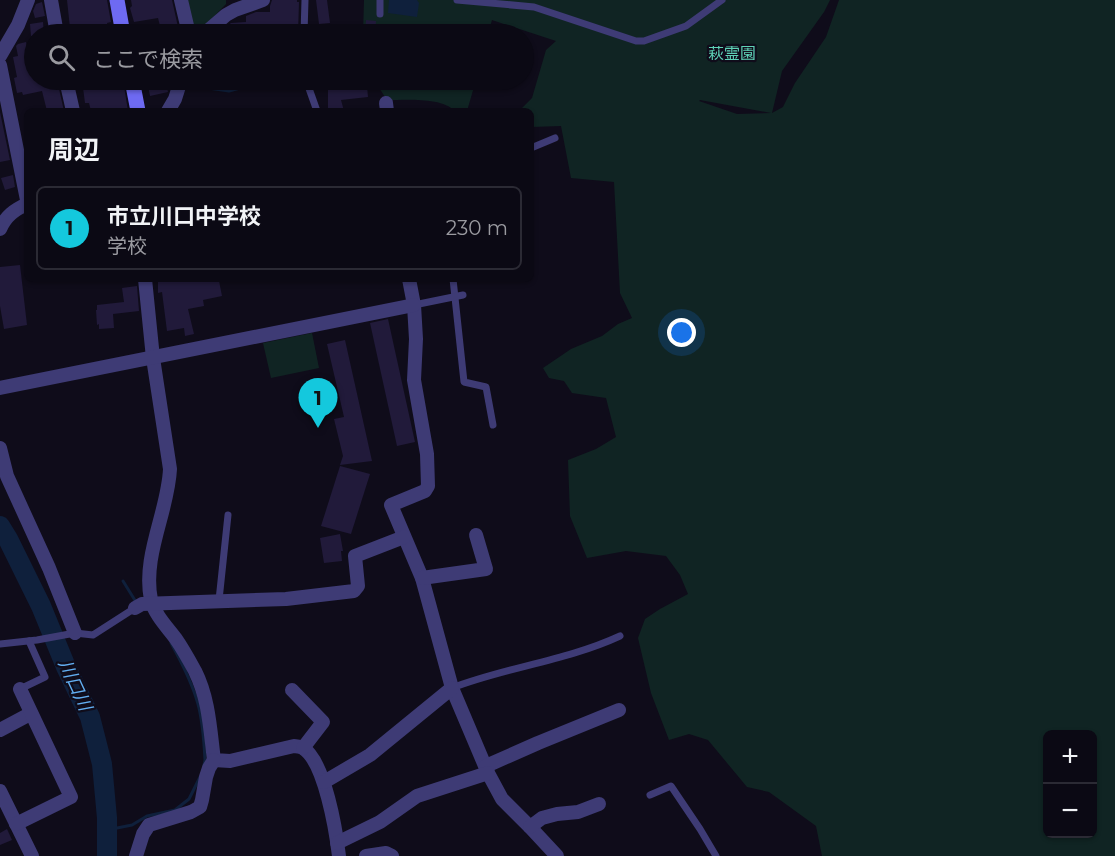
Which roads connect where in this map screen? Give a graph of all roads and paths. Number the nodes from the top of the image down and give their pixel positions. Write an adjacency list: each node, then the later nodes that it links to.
1 (28, 0): 17 (street)
2 (51, 0): 12 (street)
3 (117, 0): 13 (street)
4 (182, 0): 14 (street)
5 (263, 0): 10 (street)
6 (305, 0): 16 (lane)
7 (380, 0): 11 (lane)
8 (457, 0): 9 (lane)
9 (722, 0)
10 (234, 5): 15 (street)
11 (381, 14)
12 (55, 24)
13 (121, 24)
14 (187, 24)
15 (216, 24)
16 (304, 24)
17 (0, 56)
18 (0, 65): 29 (street)
19 (68, 90): 23 (street)
20 (134, 90): 24 (street)
21 (178, 90): 25 (street)
22 (310, 90): 26 (lane)
23 (72, 108)
24 (137, 108)
25 (170, 108)
26 (316, 108)
27 (555, 138): 28 (lane)
28 (534, 147)
29 (24, 187)
30 (24, 204): 31 (street)
31 (1, 223)
32 (145, 282): 38 (street)
33 (410, 282): 37 (street)
34 (453, 282): 36 (lane)
35 (463, 295): 36 (lane)
36 (454, 296): 37 (lane); 40 (lane)
37 (414, 305): 38 (street); 44 (street)
38 (153, 358): 39 (street); 47 (street)
39 (0, 388)
40 (493, 425)
41 (0, 448): 48 (street)
42 (228, 515): 46 (lane)
43 (476, 535): 45 (street)
44 (405, 537): 45 (street); 46 (street)
45 (422, 578): 52 (street)
46 (219, 600): 47 (street)
47 (143, 605): 48 (lane); 59 (street)
48 (73, 633): 50 (lane)
49 (620, 636): 52 (lane)
50 (33, 641): 51 (lane); 53 (lane)
51 (0, 644)
52 (452, 688): 60 (street); 61 (street)
53 (20, 689): 56 (street)
54 (292, 690): 58 (street)
55 (619, 710): 60 (street)
56 (30, 714): 57 (street); 65 (street)
57 (0, 730)
58 (303, 748): 59 (street); 61 (street)
59 (214, 760): 69 (street)
60 (487, 770): 66 (street); 67 (street)
61 (324, 782): 67 (street)
62 (650, 795): 73 (lane)
63 (2, 799): 65 (street)
64 (599, 804): 66 (street)
65 (16, 824): 68 (street)
66 (530, 827): 72 (street)
67 (338, 850)
68 (32, 856)
69 (136, 856)
70 (366, 856): 71 (street)
71 (392, 856)
72 (557, 856)
73 (716, 856)

